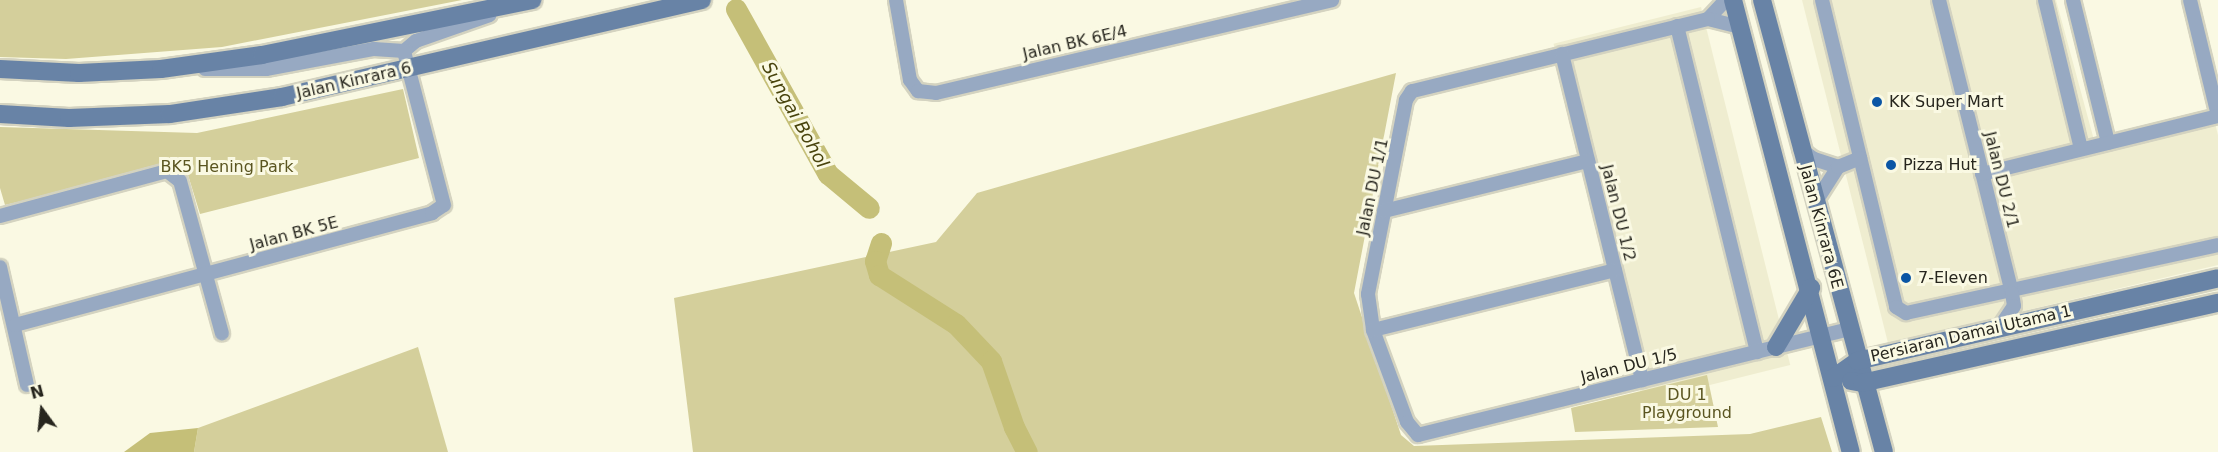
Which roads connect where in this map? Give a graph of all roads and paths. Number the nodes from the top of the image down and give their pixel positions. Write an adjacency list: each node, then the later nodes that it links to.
1 (532, 0): 17 (street); 19 (street)
2 (702, 0): 17 (street, Jalan Kinrara 6)
3 (896, 0): 4 (street, Jalan BK 6E/4)
4 (1332, 0)
5 (1726, 0): 13 (street)
6 (1733, 0): 15 (street, Jalan Kinrara 6E)
7 (1762, 0): 23 (street, Jalan Kinrara 6E)
8 (1822, 0): 25 (street)
9 (1939, 0): 28 (street, Jalan DU 2/1)
10 (2045, 0): 24 (street)
11 (2073, 0): 22 (street)
12 (2190, 0): 21 (street)
13 (1708, 19): 14 (street); 15 (street)
14 (1677, 26): 16 (street); 48 (street)
15 (1740, 27): 37 (street, Jalan Kinrara 6E)
16 (1562, 54): 26 (street, Jalan DU 1/2); 30 (street, Jalan DU 1/1)
17 (407, 60): 19 (street); 20 (street, Jalan Kinrara 6); 35 (street, Jalan BK 5E)
18 (0, 69): 19 (street)
19 (161, 69)
20 (0, 114)
21 (2218, 116): 22 (street)
22 (2108, 143): 24 (street)
23 (1800, 149): 27 (street); 29 (street, Jalan Kinrara 6E)
24 (2081, 149): 28 (street)
25 (1860, 158): 27 (street); 38 (street)
26 (1588, 161): 30 (street); 34 (street, Jalan DU 1/2)
27 (1838, 167): 29 (street)
28 (1982, 174): 38 (street, Jalan DU 2/1)
29 (1815, 203): 43 (street, Jalan Kinrara 6E)
30 (1384, 211): 44 (street, Jalan DU 1/1)
31 (0, 216): 35 (street)
32 (2218, 245): 38 (street)
33 (0, 267): 41 (street)
34 (1615, 270): 44 (street); 53 (street, Jalan DU 1/2)
35 (205, 275): 41 (street, Jalan BK 5E); 45 (street)
36 (2218, 278): 40 (street, Persiaran Damai Utama 1)
37 (1811, 288): 46 (street, Jalan Kinrara 6E); 47 (street)
38 (2012, 292): 40 (street); 42 (street, Jalan DU 2/1)
39 (2218, 303): 51 (street, Persiaran Damai Utama 1)
40 (2046, 317): 42 (street, Persiaran Damai Utama 1)
41 (15, 325): 55 (street)
42 (1998, 328): 49 (street, Persiaran Damai Utama 1)
43 (1848, 329): 46 (street, Jalan DU 1/5); 49 (street); 50 (street, Jalan Kinrara 6E)
44 (1373, 330): 57 (street, Jalan DU 1/1)
45 (222, 333)
46 (1822, 336): 47 (street, Jalan DU 1/5); 52 (street, Jalan Kinrara 6E)
47 (1776, 347): 48 (street, Jalan DU 1/5)
48 (1757, 352): 53 (street, Jalan DU 1/5)
49 (1892, 353): 50 (street, Persiaran Damai Utama 1)
50 (1857, 361): 52 (street, Persiaran Damai Utama 1); 54 (street, Jalan Kinrara 6E)
51 (1891, 376): 54 (street, Persiaran Damai Utama 1); 56 (street)
52 (1833, 378): 54 (street, Persiaran Damai Utama 1); 58 (street, Jalan Kinrara 6E)
53 (1642, 380): 57 (street, Jalan DU 1/5)
54 (1862, 383): 56 (street, Jalan Kinrara 6E)
55 (27, 385)
56 (1870, 413): 59 (street, Jalan Kinrara 6E)
57 (1418, 435)
58 (1851, 452)
59 (1884, 452)

